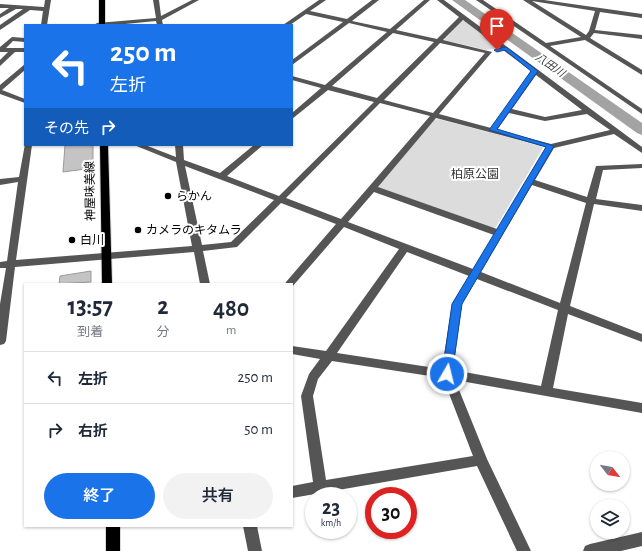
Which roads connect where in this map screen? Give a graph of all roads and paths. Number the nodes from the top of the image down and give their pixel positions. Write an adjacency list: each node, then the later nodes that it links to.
1 (48, 0): 15 (street)
2 (102, 0): 24 (main road)
3 (156, 0): 22 (street)
4 (196, 0): 22 (street)
5 (323, 0): 17 (street)
6 (376, 0): 21 (street)
7 (427, 0): 28 (street)
8 (440, 0): 20 (street)
9 (479, 0): 34 (street)
10 (526, 0): 30 (street)
11 (533, 0): 16 (street)
12 (0, 6): 13 (street)
13 (15, 7): 14 (street); 18 (street)
14 (29, 8): 15 (street); 27 (street)
15 (46, 9): 23 (street)
16 (598, 10): 19 (street); 29 (street)
17 (305, 12): 21 (street); 26 (street)
18 (0, 16)
19 (642, 16)
20 (463, 17): 33 (street); 35 (street)
21 (348, 21): 28 (street); 40 (street)
22 (160, 22): 25 (street)
23 (44, 24)
24 (102, 24)
25 (121, 24)
26 (287, 24)
27 (0, 28)
28 (392, 31): 33 (street); 48 (street)
29 (592, 31): 30 (street); 31 (street)
30 (587, 38): 34 (street); 43 (street)
31 (642, 38)
32 (24, 40): 36 (street)
33 (439, 41): 39 (street); 51 (street)
34 (545, 45): 53 (street)
35 (506, 48): 39 (street); 45 (street)
36 (0, 50): 37 (street)
37 (12, 50): 38 (street); 41 (street)
38 (24, 50)
39 (488, 52): 57 (street)
40 (293, 63)
41 (0, 64)
42 (642, 65): 43 (street)
43 (630, 66): 46 (street)
44 (24, 67): 49 (street)
45 (535, 71): 54 (street); 55 (street)
46 (642, 73)
47 (293, 78): 48 (street)
48 (327, 87): 51 (street); 58 (street)
49 (0, 90): 50 (street)
50 (24, 101)
51 (380, 101): 57 (street); 75 (street)
52 (642, 102): 53 (street)
53 (631, 104): 56 (street)
54 (507, 110): 55 (street); 59 (street)
55 (589, 111): 60 (street)
56 (642, 112)
57 (434, 115): 59 (street); 74 (street)
58 (293, 116)
59 (493, 130): 66 (street)
60 (617, 131): 66 (street); 67 (street)
61 (28, 146): 71 (street)
62 (104, 146): 82 (main road, 神屋味美線)
63 (140, 146): 68 (street)
64 (179, 146): 68 (street)
65 (258, 146): 70 (street)
66 (550, 146): 72 (street)
67 (642, 151)
68 (180, 162): 70 (street); 81 (street)
69 (642, 166): 76 (street)
70 (221, 177): 75 (street)
71 (23, 179): 73 (street); 83 (street)
72 (530, 181): 76 (street); 79 (street)
73 (0, 182)
74 (372, 188): 78 (street); 79 (street)
75 (280, 199): 78 (street); 81 (street)
76 (590, 201): 77 (street); 89 (street)
77 (642, 208)
78 (342, 223): 80 (street); 88 (street)
79 (498, 233): 85 (street)
80 (405, 247): 85 (street); 94 (street)
81 (199, 249): 82 (street); 87 (street)
82 (106, 258): 83 (street); 86 (main road, 神屋味美線)
83 (11, 264): 84 (street); 90 (street)
84 (0, 265)
85 (476, 273): 89 (street); 95 (street)
86 (107, 283)
87 (206, 283)
88 (291, 283)
89 (564, 308): 91 (street); 96 (street)
90 (1, 322): 92 (street)
91 (642, 338)
92 (0, 340)
93 (293, 350): 94 (street)
94 (329, 356): 95 (street); 99 (street)
95 (447, 374): 96 (street); 98 (street)
96 (546, 392): 97 (street)
97 (642, 408)
98 (481, 460): 99 (street); 106 (street)
99 (320, 486): 100 (street)
100 (293, 492)
101 (113, 527): 104 (main road)
102 (250, 527): 105 (street)
103 (642, 539): 107 (street)
104 (113, 551)
105 (255, 551)
106 (524, 551)
107 (590, 551)

